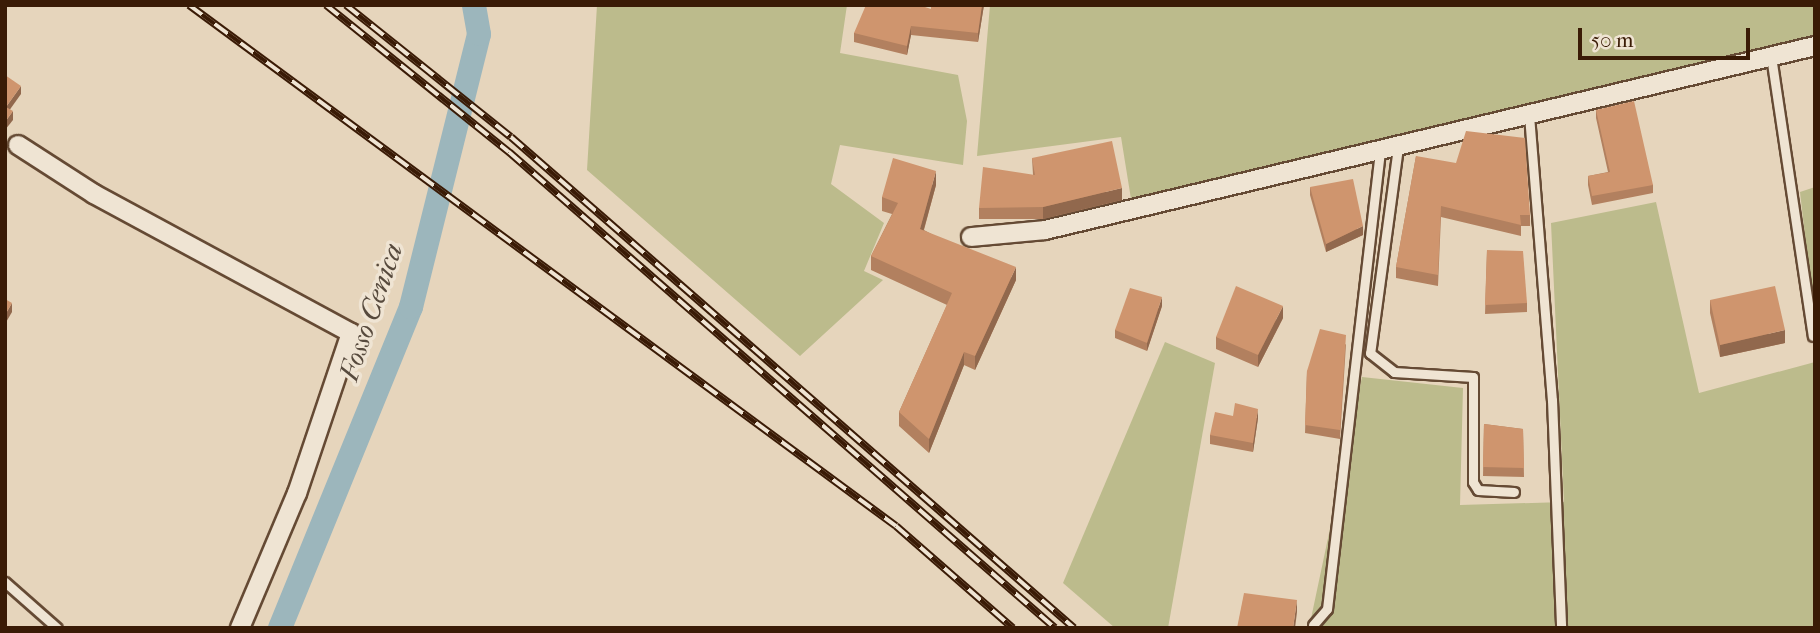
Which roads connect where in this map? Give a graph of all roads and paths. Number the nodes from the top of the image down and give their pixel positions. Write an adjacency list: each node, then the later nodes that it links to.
1 (1815, 46): 2 (street)
2 (1771, 56): 3 (street); 7 (lane)
3 (1529, 116): 5 (street); 13 (lane)
4 (18, 145): 12 (street)
5 (1389, 149): 6 (street); 8 (lane); 10 (lane)
6 (971, 237)
7 (1813, 336)
8 (1514, 492)
9 (5, 582): 11 (lane)
10 (1313, 625)
11 (57, 628)
12 (240, 628)
13 (1560, 628)

